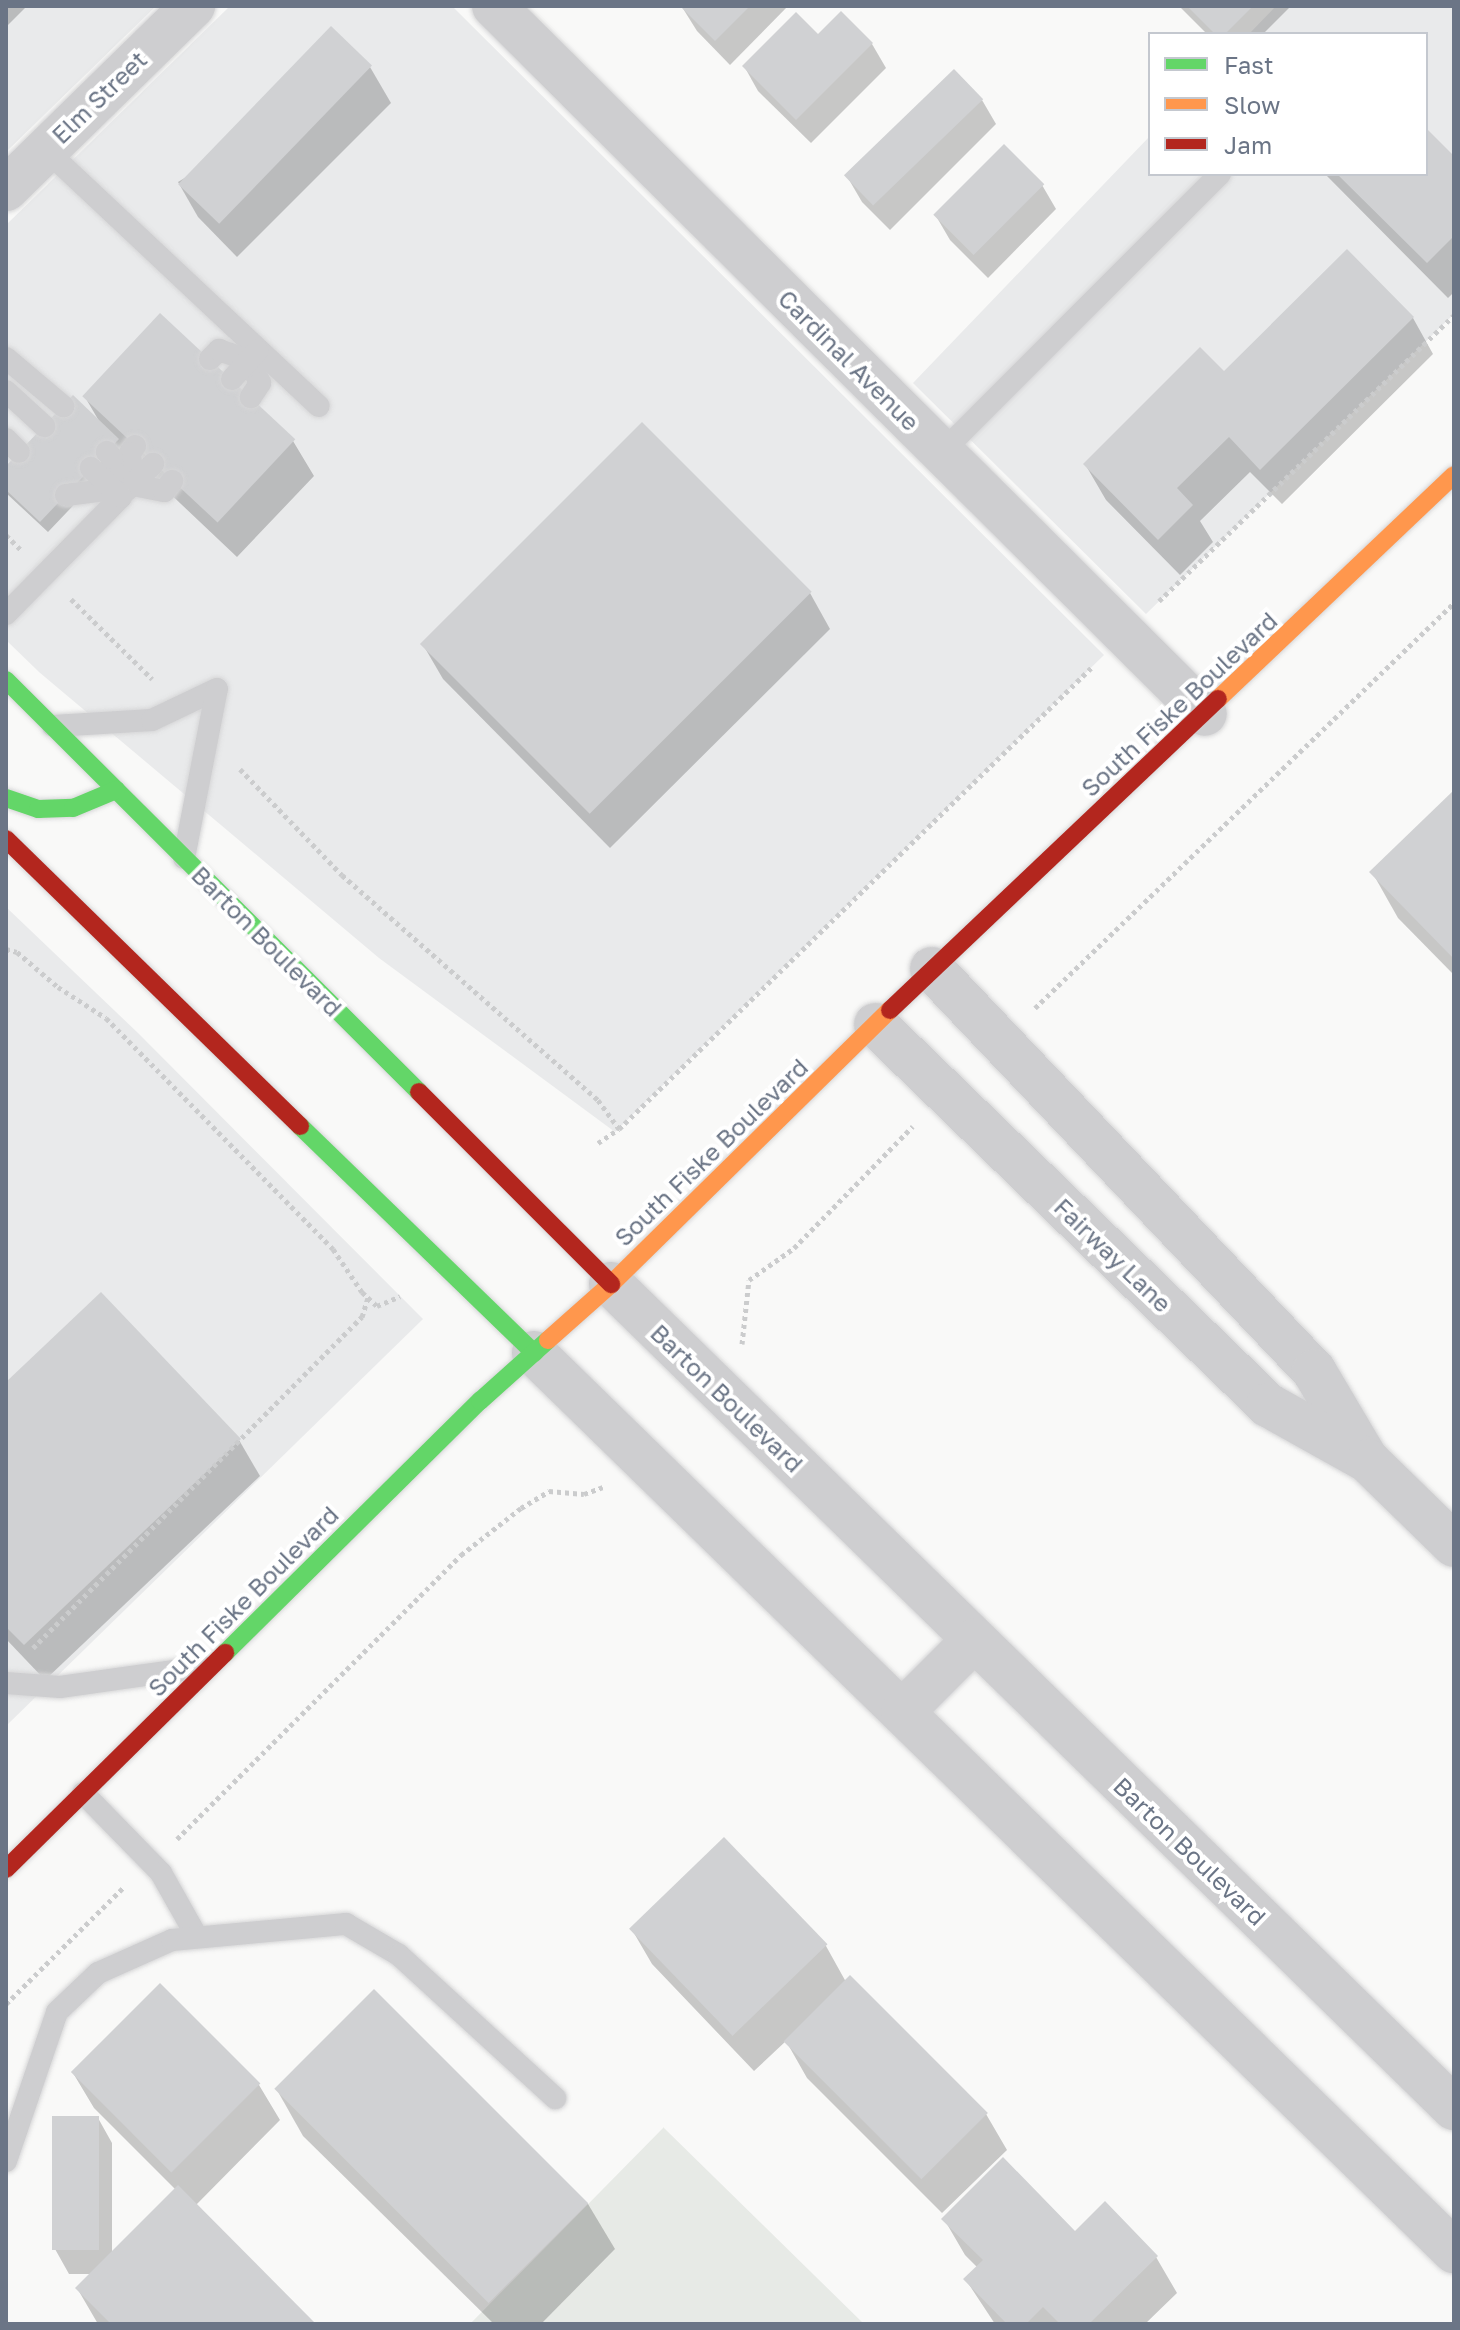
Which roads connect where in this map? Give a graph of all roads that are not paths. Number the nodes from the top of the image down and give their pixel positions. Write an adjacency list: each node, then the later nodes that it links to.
1 (193, 6): 3 (street, Elm Street)
2 (494, 6): 17 (street, Cardinal Avenue)
3 (46, 150): 5 (street, Elm Street); 6 (lane)
4 (1218, 176): 17 (lane)
5 (6, 189)
6 (253, 355): 8 (lane); 9 (lane); 11 (lane); 13 (lane)
7 (6, 358): 12 (lane)
8 (210, 359)
9 (232, 379)
10 (6, 391): 14 (lane)
11 (251, 397)
12 (63, 406)
13 (319, 406)
14 (44, 426)
15 (135, 446): 22 (lane)
16 (107, 452): 22 (lane)
17 (942, 452): 26 (street, Cardinal Avenue)
18 (153, 464): 22 (lane)
19 (91, 468): 22 (lane)
20 (1454, 475): 26 (main road, South Fiske Boulevard)
21 (172, 481): 22 (lane)
22 (122, 490): 23 (lane); 24 (lane)
23 (66, 495)
24 (6, 614)
25 (6, 680): 27 (main road, Barton Boulevard)
26 (1205, 714): 32 (main road, South Fiske Boulevard)
27 (52, 726): 28 (main road, Barton Boulevard); 31 (lane)
28 (116, 790): 29 (main road); 31 (main road, Barton Boulevard)
29 (6, 798)
30 (6, 839): 35 (main road)
31 (184, 858): 34 (main road, Barton Boulevard)
32 (932, 969): 33 (main road, South Fiske Boulevard); 36 (street, Fairway Lane)
33 (876, 1025): 34 (main road, South Fiske Boulevard); 36 (street, Fairway Lane)
34 (611, 1284): 35 (main road, South Fiske Boulevard); 38 (street, Barton Boulevard)
35 (534, 1353): 39 (main road, South Fiske Boulevard); 41 (street)
36 (1368, 1461): 37 (street, Fairway Lane)
37 (1454, 1545)
38 (974, 1640): 41 (street); 46 (street, Barton Boulevard)
39 (212, 1665): 40 (lane); 42 (main road, South Fiske Boulevard)
40 (6, 1683)
41 (903, 1711): 48 (street)
42 (83, 1793): 43 (main road, South Fiske Boulevard); 44 (lane)
43 (6, 1869)
44 (197, 1937): 45 (lane); 47 (lane)
45 (555, 2098)
46 (1454, 2108)
47 (6, 2161)
48 (1454, 2251)

